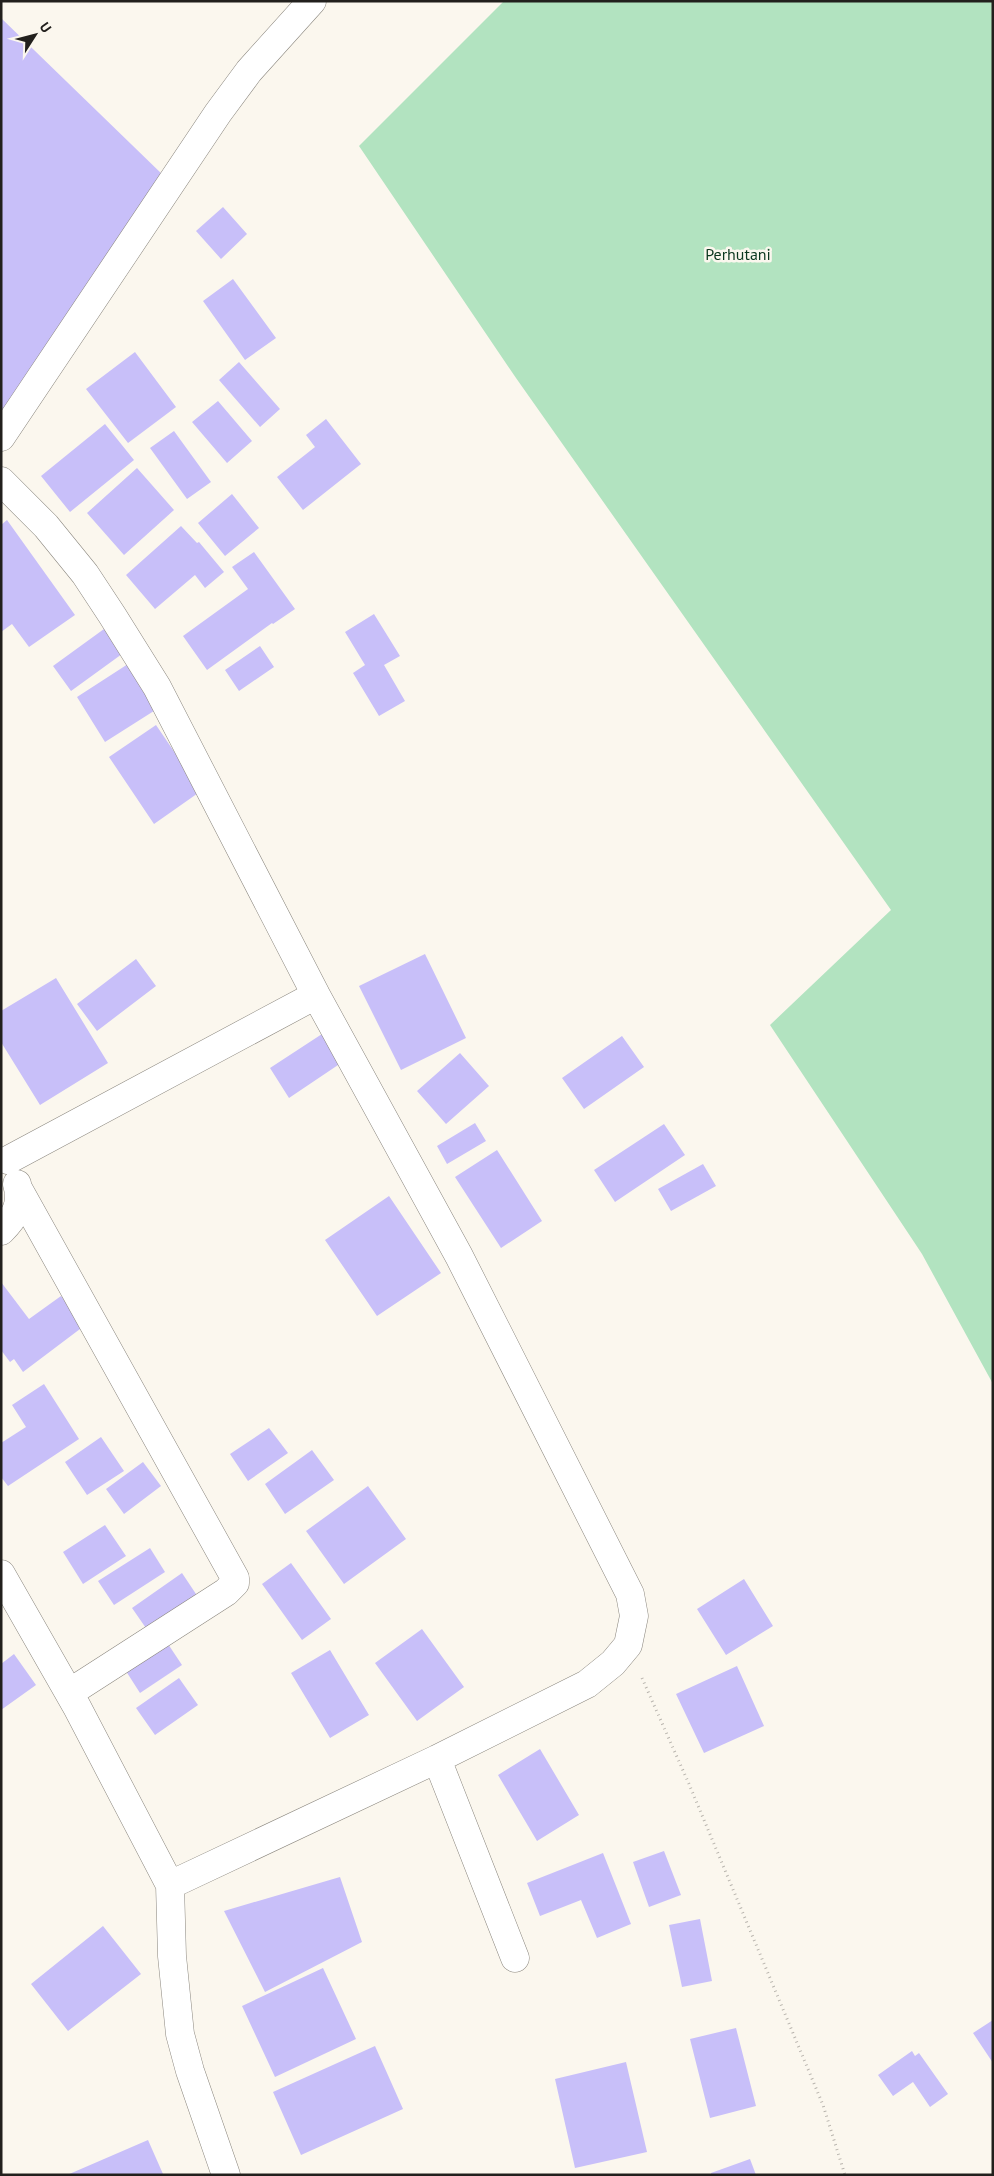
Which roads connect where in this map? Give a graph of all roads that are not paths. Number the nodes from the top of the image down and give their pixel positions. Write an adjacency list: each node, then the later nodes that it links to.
1 (312, 1): 2 (street)
2 (1, 437)
3 (1, 482): 4 (street)
4 (316, 995): 5 (street); 10 (street)
5 (5, 1153): 6 (street)
6 (19, 1190): 7 (street); 9 (street)
7 (1, 1231)
8 (1, 1574): 9 (street)
9 (69, 1693): 11 (street)
10 (437, 1759): 11 (street); 12 (street)
11 (170, 1885): 13 (street)
12 (515, 1958)
13 (226, 2175)

